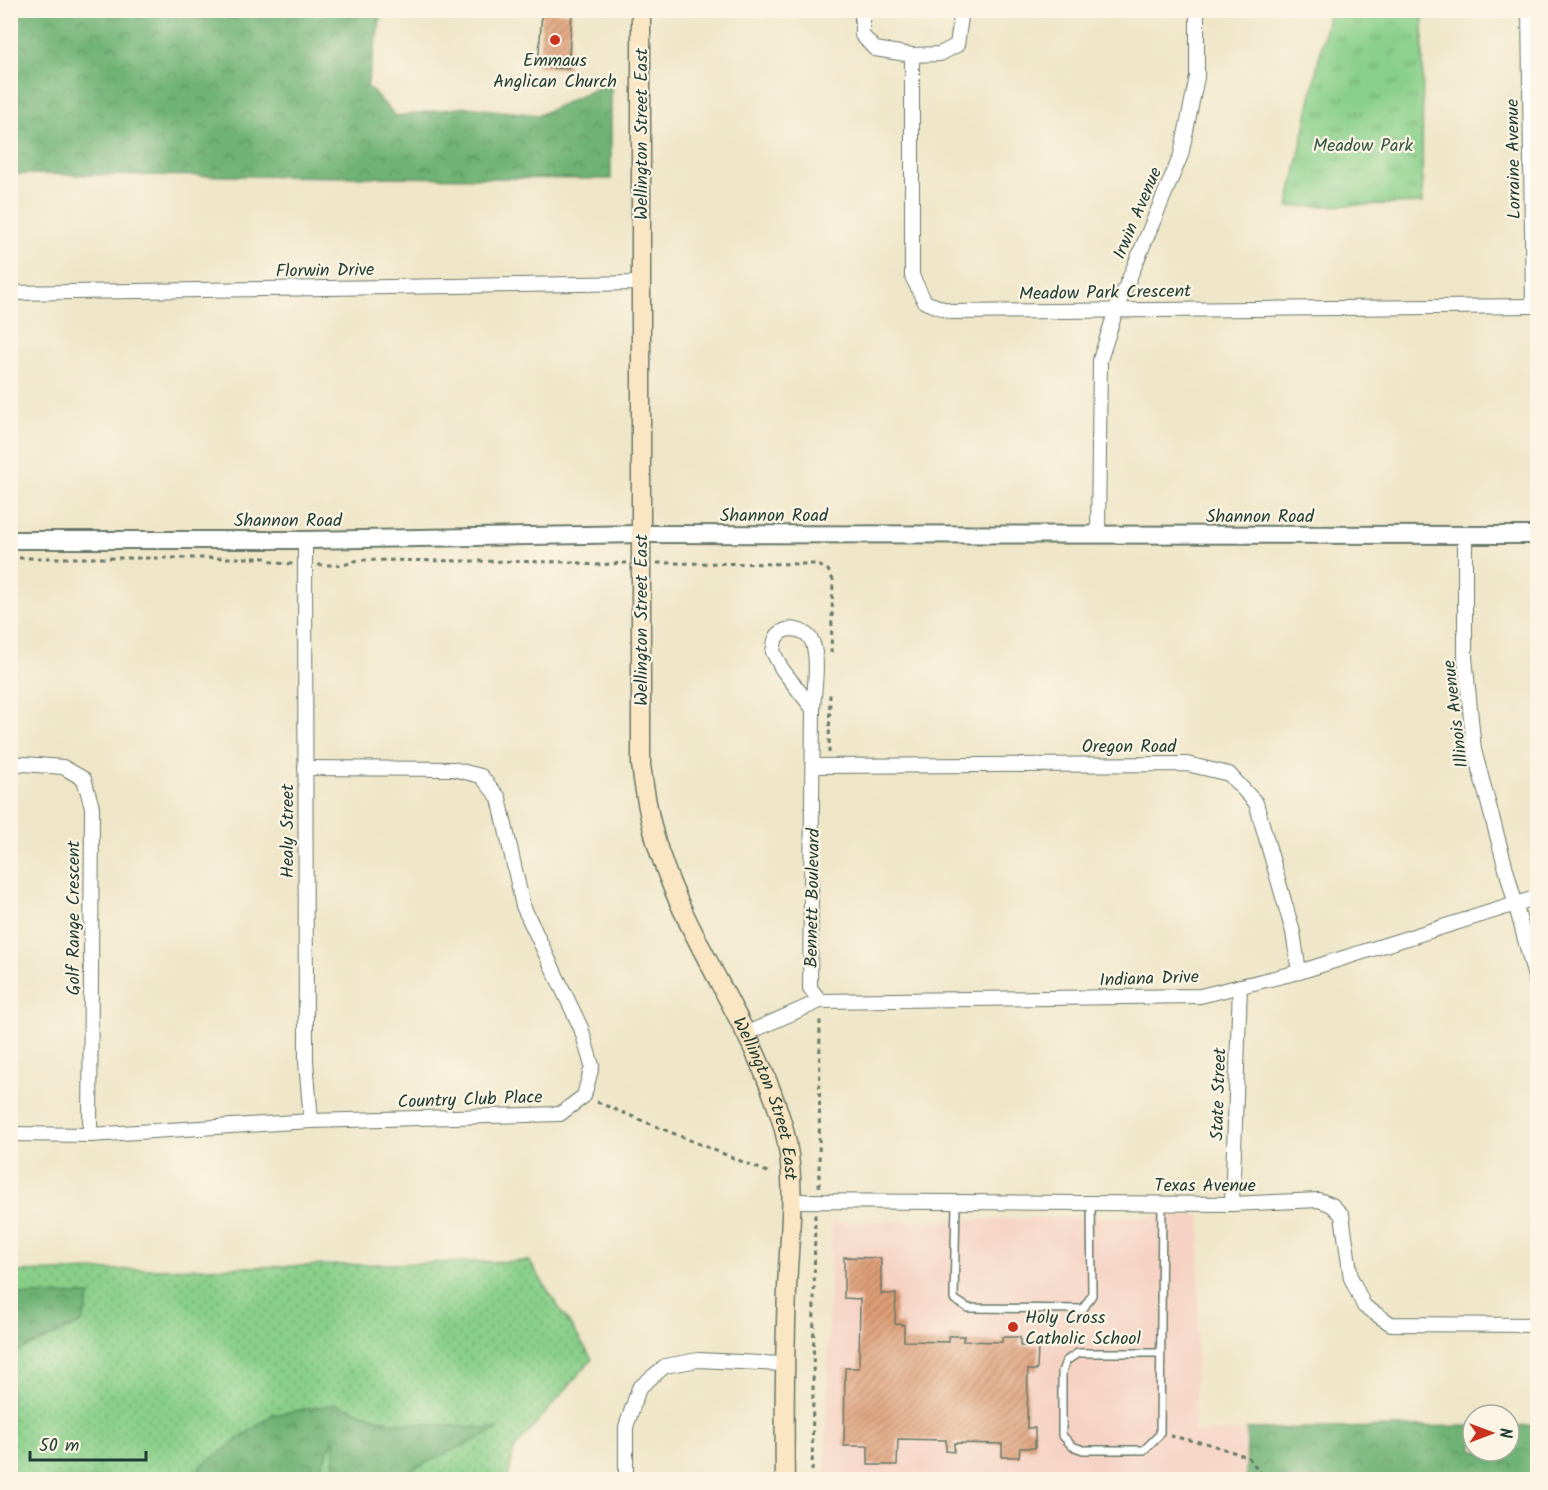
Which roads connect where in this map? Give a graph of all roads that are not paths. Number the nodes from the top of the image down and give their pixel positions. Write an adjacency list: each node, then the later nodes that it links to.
1 (641, 10): 7 (main road, Wellington Street East)
2 (862, 10): 6 (street)
3 (962, 10): 6 (street)
4 (1197, 10): 10 (street, Irwin Avenue)
5 (1529, 10): 9 (street, Lorraine Avenue)
6 (912, 55): 10 (street, Meadow Park Crescent)
7 (640, 283): 8 (street, Florwin Drive); 11 (main road, Wellington Street East)
8 (10, 293)
9 (1535, 306): 10 (street, Meadow Park Crescent)
10 (1116, 310): 12 (street, Irwin Avenue)
11 (641, 534): 12 (street, Shannon Road); 16 (street, Shannon Road); 27 (main road, Wellington Street East)
12 (1098, 535): 14 (street, Shannon Road)
13 (1538, 535): 14 (street, Shannon Road)
14 (1465, 536): 22 (street, Illinois Avenue)
15 (10, 540): 16 (street, Shannon Road)
16 (306, 540): 20 (street, Healy Street)
17 (813, 709): 17 (street, Bennett Boulevard); 19 (street, Bennett Boulevard)
18 (10, 763): 30 (street, Golf Range Crescent)
19 (814, 766): 23 (street, Oregon Road); 26 (street, Bennett Boulevard)
20 (305, 768): 28 (street, Healy Street); 28 (street, Country Club Place)
21 (1538, 897): 22 (street, Indiana Drive)
22 (1514, 904): 23 (street, Indiana Drive); 25 (street, Illinois Avenue)
23 (1299, 972): 24 (street, Indiana Drive)
24 (1240, 986): 26 (street, Indiana Drive); 35 (street, State Street)
25 (1538, 988)
26 (820, 1001): 27 (street)
27 (745, 1034): 31 (main road, Wellington Street East)
28 (311, 1121): 30 (street, Country Club Place)
29 (10, 1134): 30 (street, Country Club Place)
30 (90, 1135)
31 (791, 1201): 32 (street, Texas Avenue); 38 (main road)
32 (956, 1202): 33 (street, Texas Avenue); 33 (lane)
33 (1091, 1203): 34 (street, Texas Avenue)
34 (1162, 1203): 35 (street, Texas Avenue); 37 (lane)
35 (1232, 1204): 36 (street, Texas Avenue)
36 (1538, 1325)
37 (1160, 1353): 37 (lane)
38 (784, 1364): 39 (street); 40 (main road)
39 (626, 1479)
40 (784, 1479)

